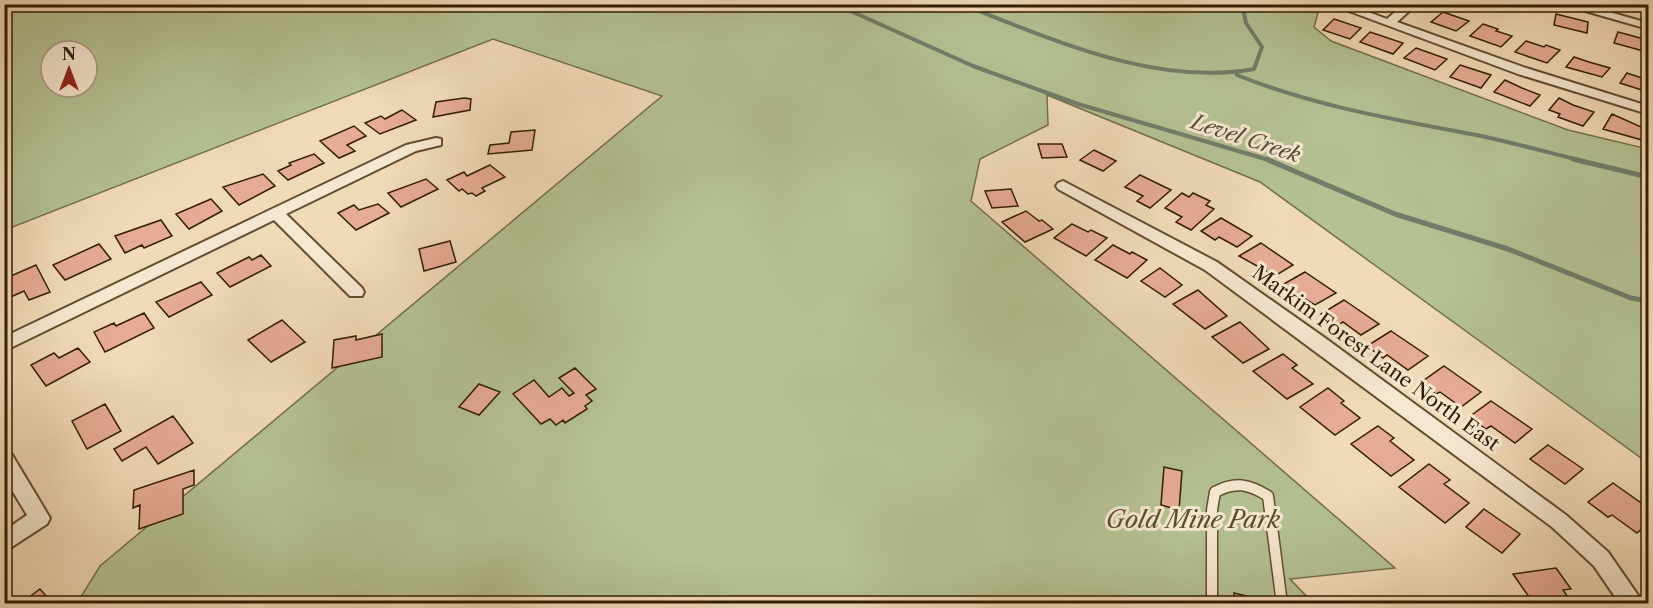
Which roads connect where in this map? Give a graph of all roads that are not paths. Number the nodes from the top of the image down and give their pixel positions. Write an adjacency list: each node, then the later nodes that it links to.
1 (1335, 4): 4 (street)
2 (1412, 4): 4 (street)
3 (1566, 4): 5 (street)
4 (1389, 22): 6 (street)
5 (1648, 26)
6 (1648, 110)
7 (436, 142): 9 (street)
8 (1064, 186): 16 (street, Markim Forest Lane North East)
9 (277, 214): 10 (street); 11 (street)
10 (356, 292)
11 (4, 345)
12 (4, 459): 13 (street)
13 (4, 543)
14 (1212, 603): 15 (lane)
15 (1282, 603)
16 (1633, 603)

